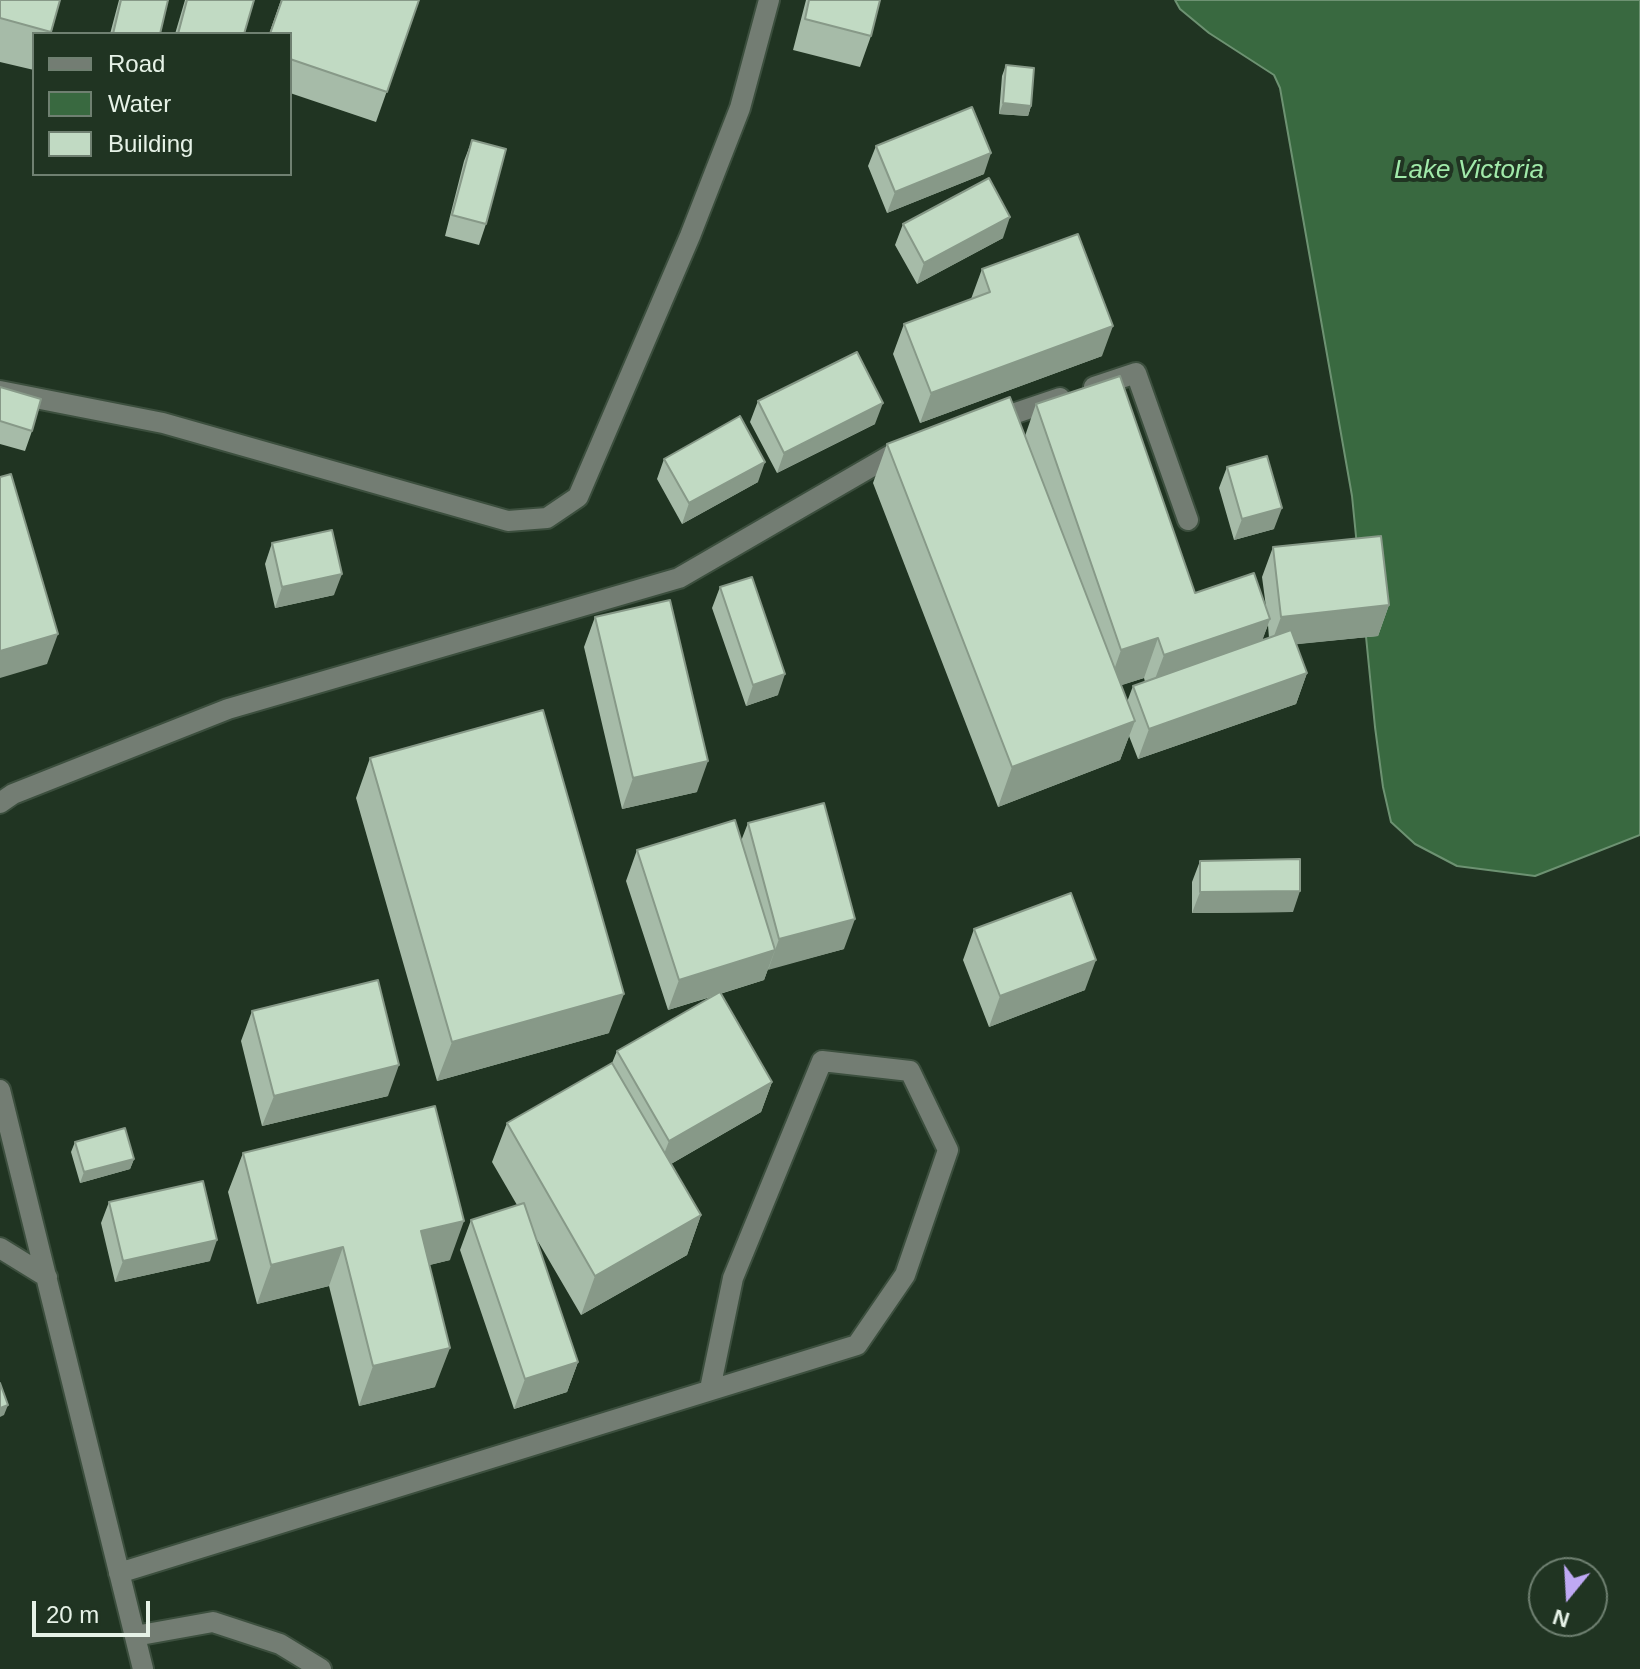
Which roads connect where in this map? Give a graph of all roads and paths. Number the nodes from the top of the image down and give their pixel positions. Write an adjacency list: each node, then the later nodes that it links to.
1 (769, 0): 2 (street)
2 (0, 391)
3 (969, 429): 5 (street)
4 (924, 444): 6 (street)
5 (1188, 520)
6 (0, 803)
7 (0, 1090): 9 (street)
8 (0, 1248): 9 (street)
9 (47, 1277): 11 (street)
10 (710, 1389): 10 (street); 11 (street)
11 (119, 1573): 12 (street)
12 (135, 1636): 13 (street); 14 (street)
13 (143, 1669)
14 (321, 1669)

